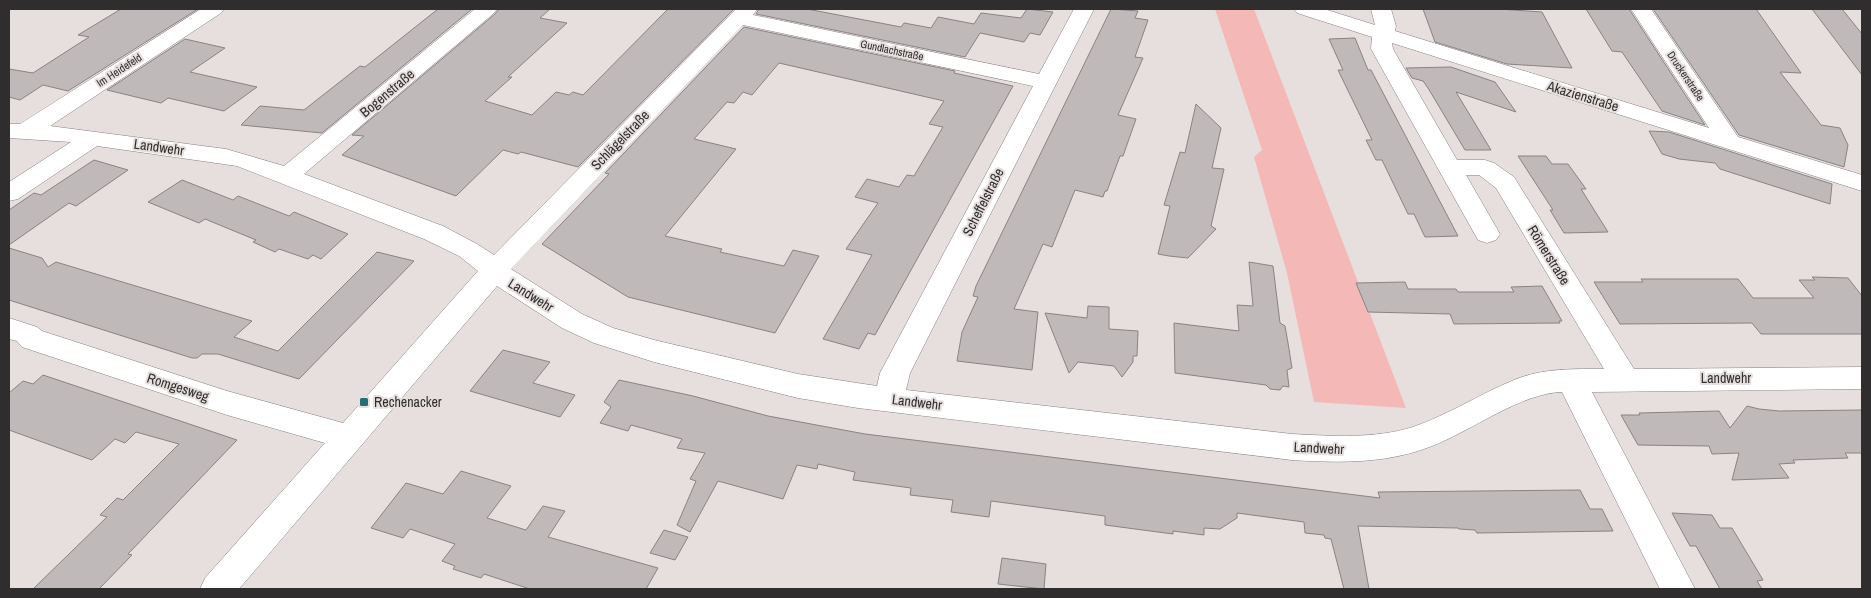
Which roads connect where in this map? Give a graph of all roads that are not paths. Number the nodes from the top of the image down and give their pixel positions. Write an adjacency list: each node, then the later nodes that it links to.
1 (214, 9): 10 (street, Im Heidefeld)
2 (487, 9): 14 (street, Bogenstraße)
3 (1084, 9): 9 (street, Scheffelstraße)
4 (1304, 9): 8 (street, Akazienstraße)
5 (1381, 9): 8 (street)
6 (1641, 9): 12 (street, Druckerstraße)
7 (743, 13): 9 (street, Gundlachstraße); 18 (street, Schlägelstraße)
8 (1384, 35): 12 (street, Akazienstraße); 13 (street)
9 (1045, 82): 23 (street, Scheffelstraße)
10 (17, 131): 11 (street, Landwehr)
11 (93, 138): 14 (street, Landwehr); 16 (street)
12 (1731, 142): 15 (street, Akazienstraße)
13 (1449, 167): 17 (street); 22 (street, Römerstraße)
14 (286, 177): 18 (street, Landwehr)
15 (1862, 182)
16 (9, 193)
17 (1487, 234)
18 (494, 271): 23 (street, Landwehr); 24 (street)
19 (9, 328): 24 (street, Romgesweg)
20 (1862, 378): 22 (street, Landwehr)
21 (1571, 380): 22 (street, Landwehr); 23 (street, Landwehr); 26 (street)
22 (1626, 380)
23 (889, 399)
24 (349, 437): 25 (street)
25 (217, 589)
26 (1678, 589)

